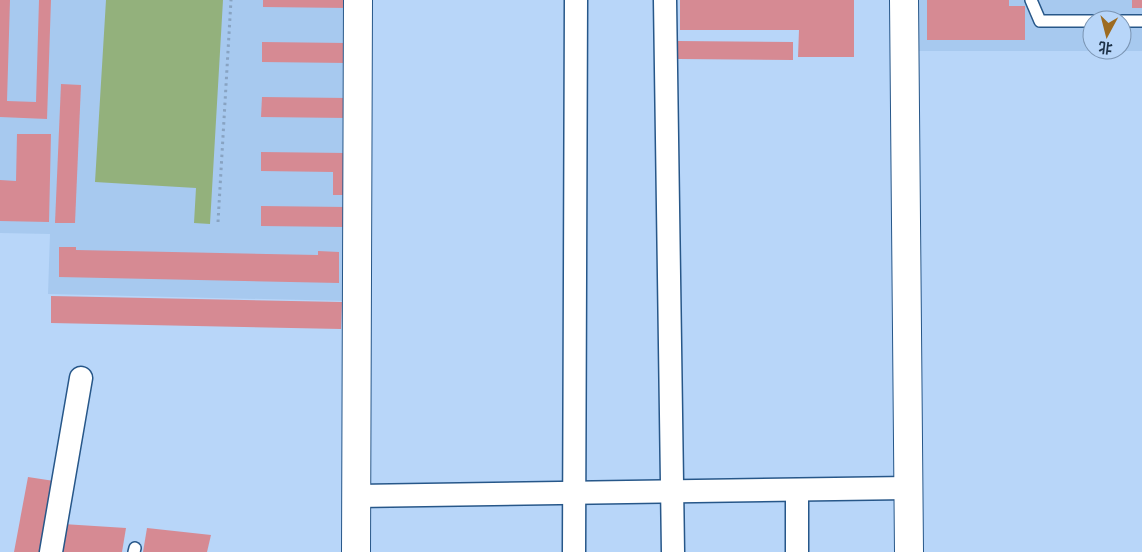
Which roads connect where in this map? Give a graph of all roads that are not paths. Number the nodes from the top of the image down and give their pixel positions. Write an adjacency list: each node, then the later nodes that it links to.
1 (358, 0): 12 (street)
2 (576, 0): 11 (street)
3 (666, 0): 10 (street)
4 (904, 0): 8 (street)
5 (1031, 0): 6 (lane)
6 (1082, 21)
7 (81, 378): 13 (street)
8 (908, 488): 9 (street); 18 (street)
9 (797, 490): 10 (street); 17 (street)
10 (672, 492): 11 (street); 16 (street)
11 (573, 493): 12 (street); 15 (street)
12 (357, 496): 14 (street)
13 (51, 552)
14 (356, 552)
15 (574, 552)
16 (673, 552)
17 (797, 552)
18 (909, 552)

